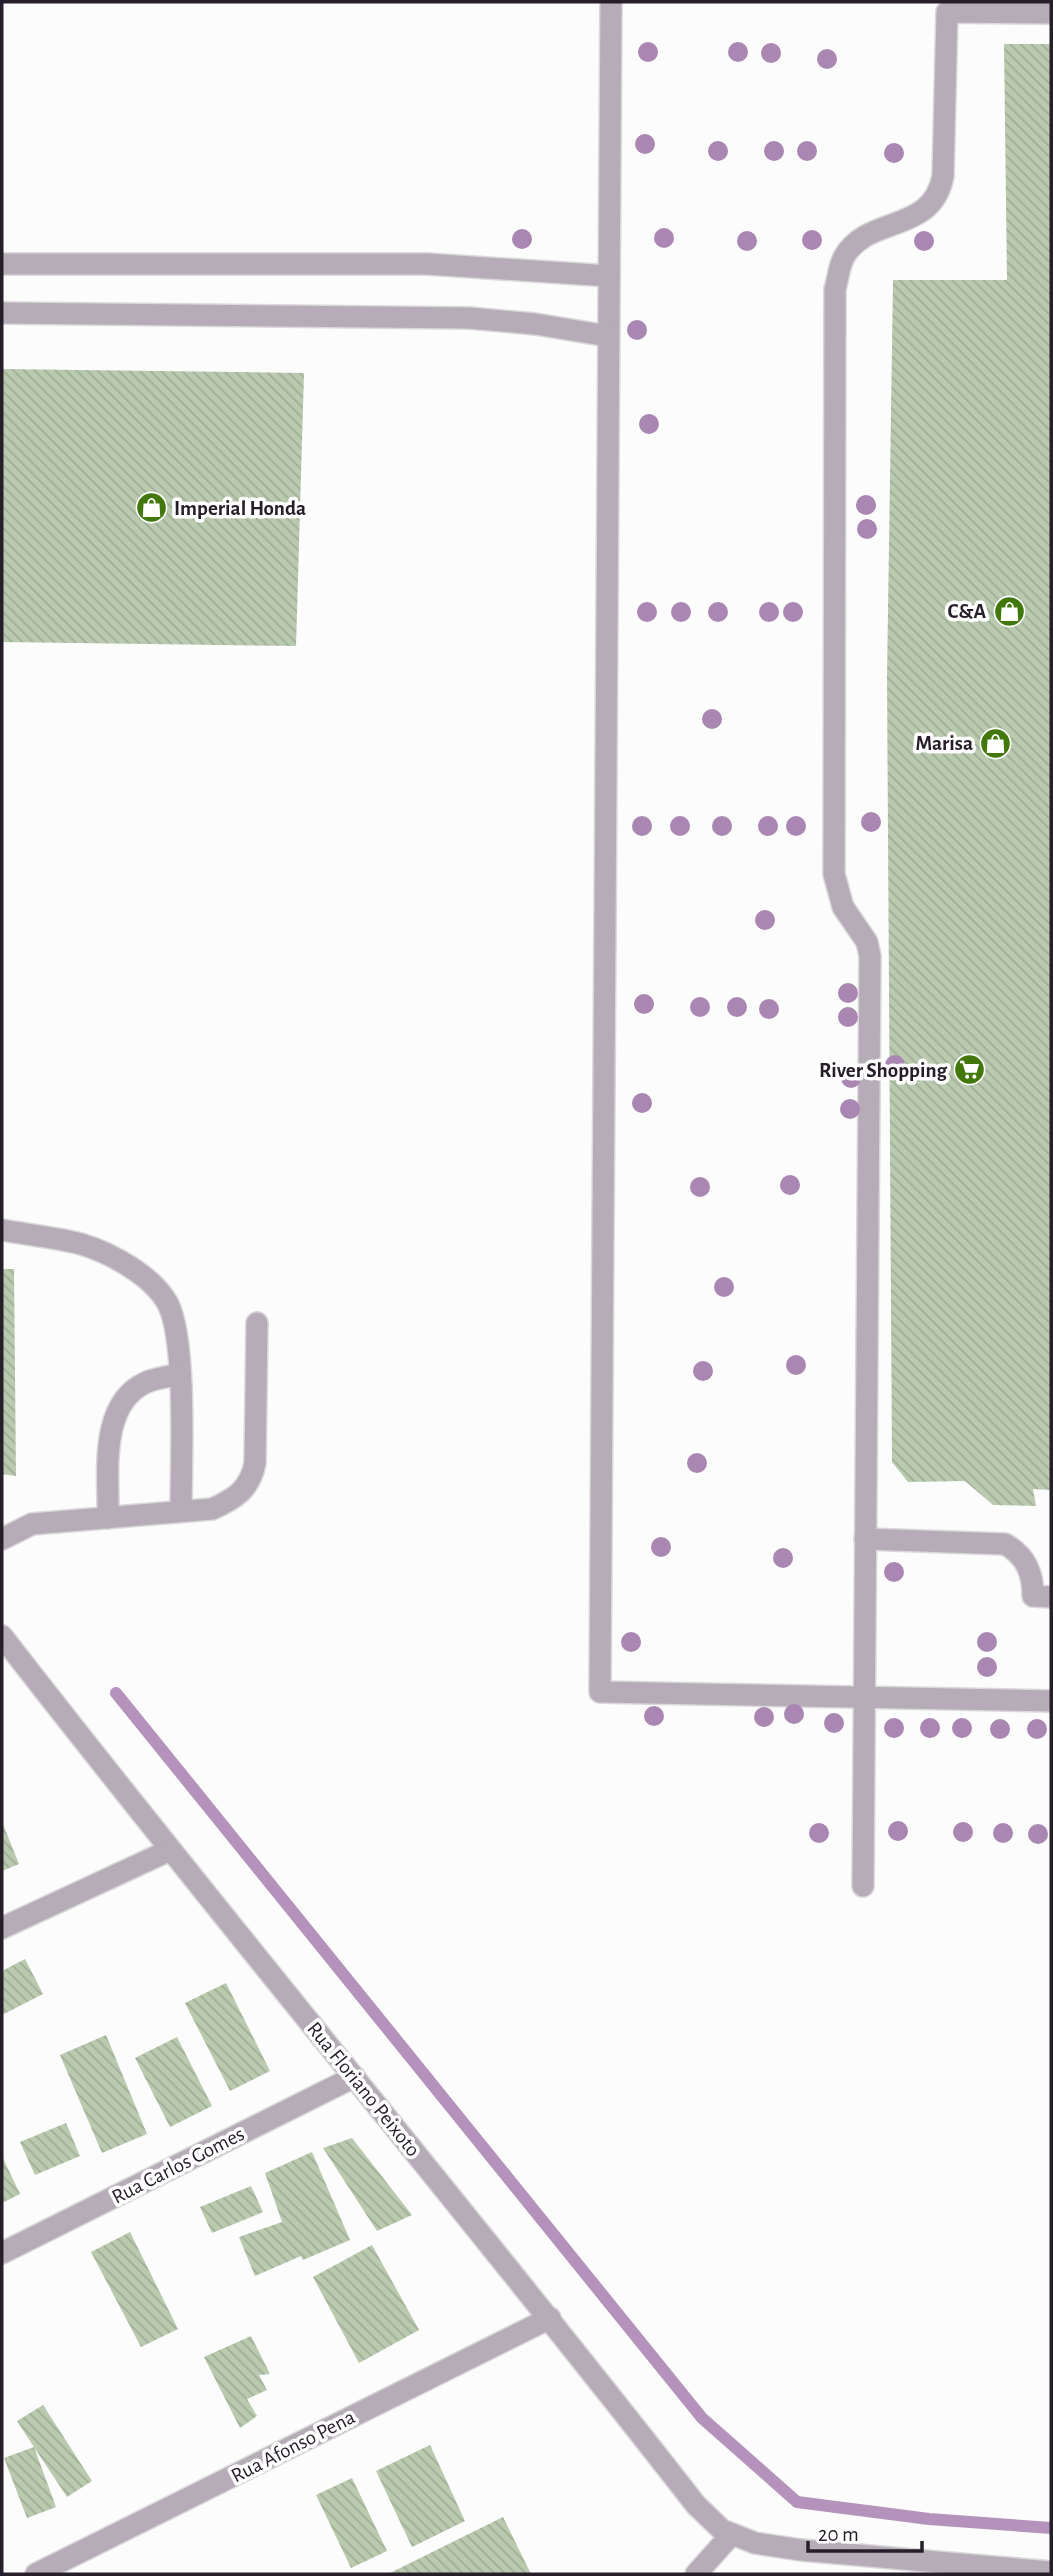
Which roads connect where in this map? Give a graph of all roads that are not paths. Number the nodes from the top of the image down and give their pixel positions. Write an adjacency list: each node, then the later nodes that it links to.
1 (611, 2): 4 (street)
2 (1051, 13): 13 (street)
3 (2, 264): 4 (street)
4 (609, 276): 6 (street)
5 (2, 313): 6 (street)
6 (608, 336): 16 (street)
7 (2, 1230): 9 (street)
8 (257, 1323): 10 (street)
9 (179, 1374): 10 (street); 11 (street)
10 (181, 1511): 11 (street)
11 (108, 1518): 12 (street)
12 (2, 1539)
13 (865, 1539): 14 (street); 16 (street)
14 (1051, 1597)
15 (2, 1636): 18 (street, Rua Floriano Peixoto)
16 (864, 1698): 17 (street); 19 (street)
17 (1051, 1701)
18 (168, 1851): 20 (street); 21 (street, Rua Floriano Peixoto)
19 (863, 1886)
20 (2, 1928)
21 (354, 2077): 22 (street, Rua Carlos Gomes); 23 (street, Rua Floriano Peixoto)
22 (2, 2253)
23 (550, 2318): 24 (street, Rua Floriano Peixoto); 26 (street, Rua Afonso Pena)
24 (731, 2535): 25 (street); 27 (street)
25 (1051, 2572)
26 (36, 2574)
27 (696, 2574)

